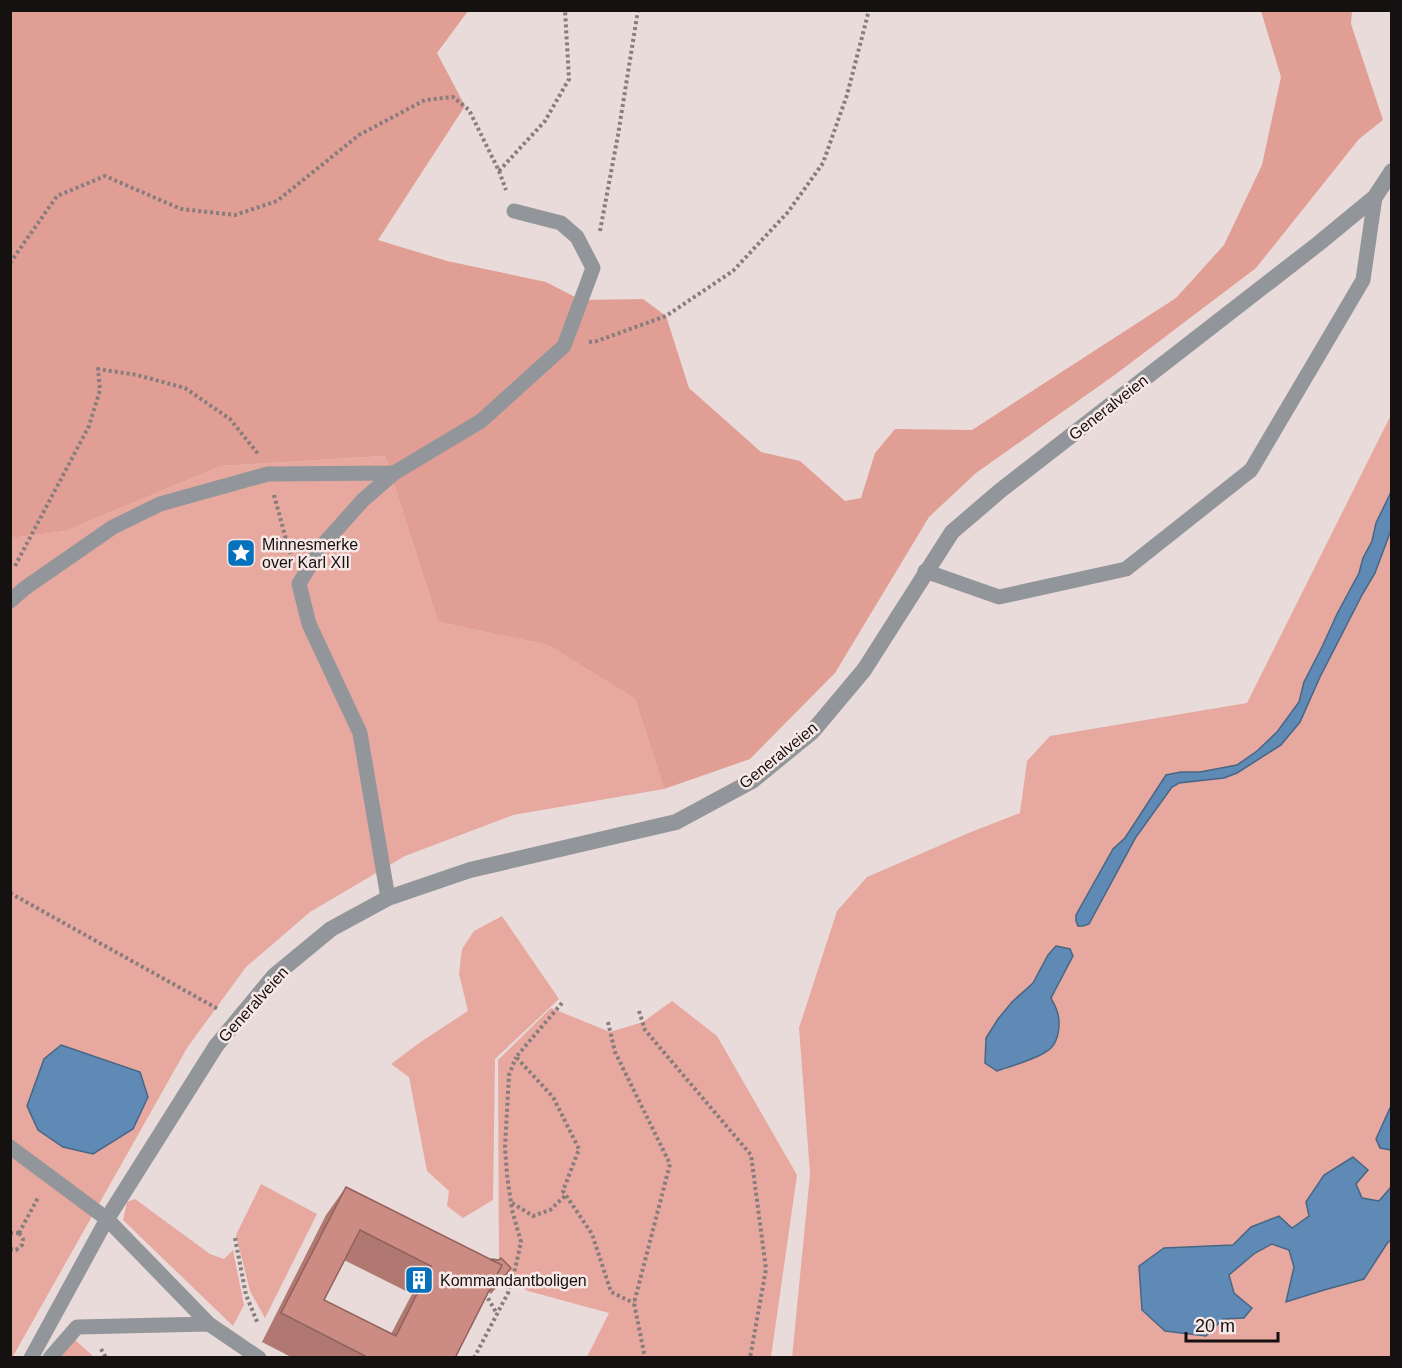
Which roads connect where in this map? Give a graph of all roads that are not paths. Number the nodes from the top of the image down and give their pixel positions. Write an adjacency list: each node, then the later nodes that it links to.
1 (1392, 171): 2 (street, Generalveien)
2 (1375, 197): 5 (street, Generalveien); 5 (lane)
3 (514, 211): 4 (lane)
4 (394, 473): 6 (lane); 7 (lane)
5 (926, 571): 7 (street, Generalveien)
6 (10, 601)
7 (388, 898): 9 (street, Generalveien)
8 (10, 1147): 9 (lane)
9 (107, 1220): 10 (lane); 11 (lane)
10 (209, 1324): 12 (lane); 13 (lane)
11 (31, 1358)
12 (50, 1358)
13 (259, 1358)

